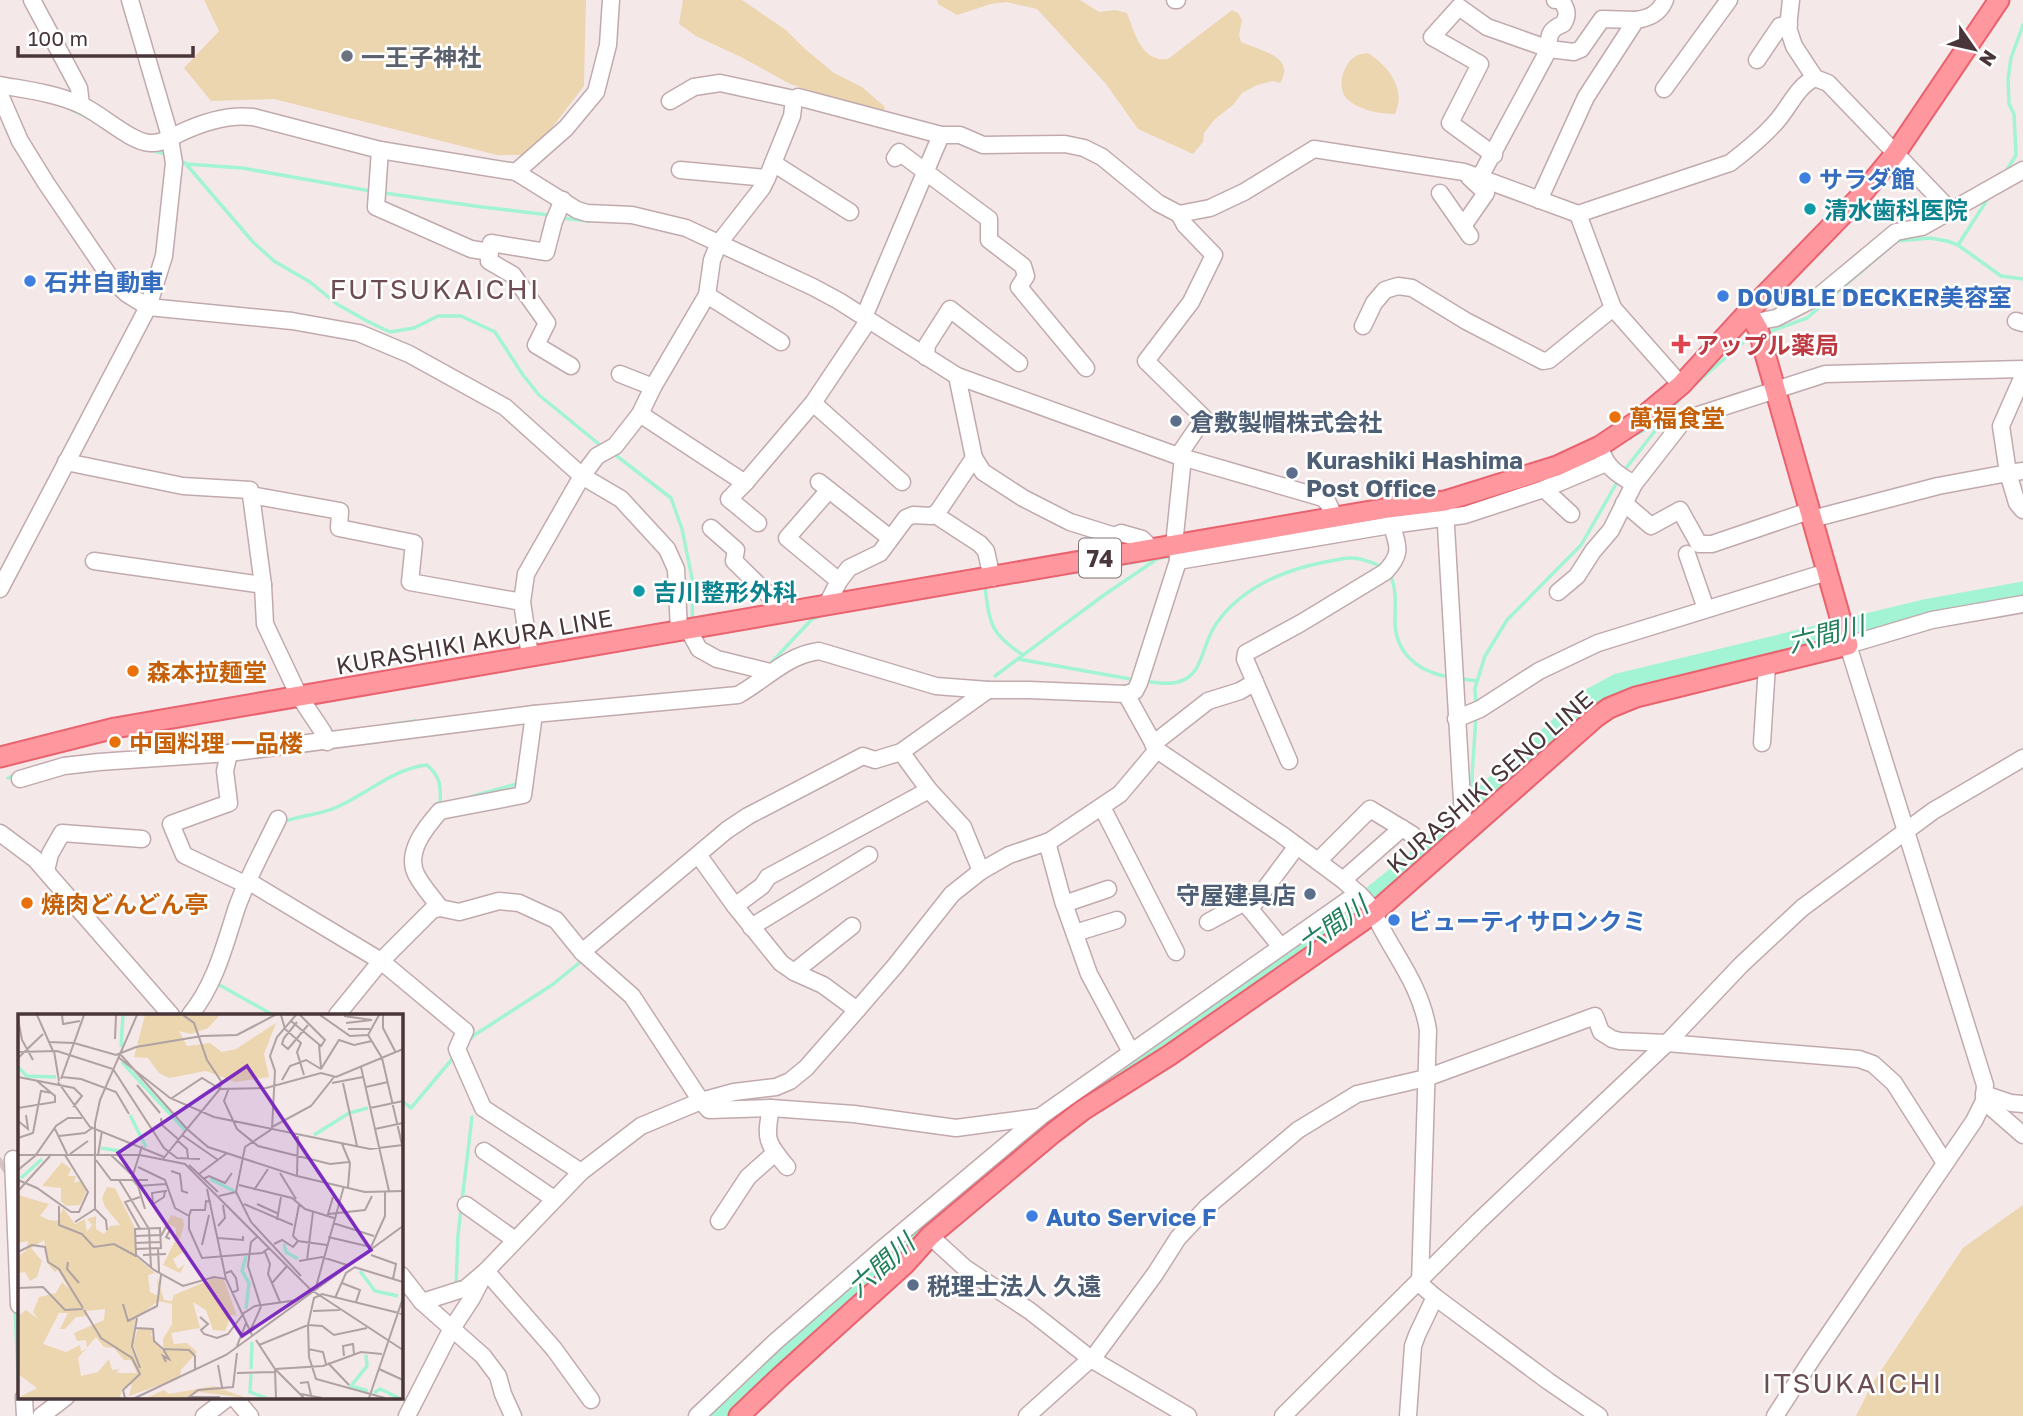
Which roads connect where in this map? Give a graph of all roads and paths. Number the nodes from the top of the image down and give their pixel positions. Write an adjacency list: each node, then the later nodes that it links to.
1 (32, 0): 18 (street)
2 (130, 0): 20 (street)
3 (611, 0): 28 (street)
4 (1555, 0): 11 (street)
5 (1665, 0): 9 (street)
6 (1729, 0): 15 (street)
7 (1791, 0): 10 (street)
8 (1999, 0): 22 (main road, KURASHIKI AKURA LINE / 74)
9 (1636, 20): 11 (street); 34 (street)
10 (1789, 25): 12 (street); 13 (street)
11 (1549, 49): 23 (street); 23 (street)
12 (1757, 60)
13 (1815, 78): 22 (street); 38 (street)
14 (0, 87): 18 (street); 42 (street)
15 (1664, 89)
16 (794, 99): 17 (street); 19 (street); 26 (street)
17 (670, 101)
18 (81, 105): 20 (street)
19 (940, 135): 29 (street); 37 (street)
20 (170, 139): 21 (street); 42 (street)
21 (380, 150): 28 (street); 40 (street)
22 (1895, 154): 35 (street); 46 (main road, KURASHIKI AKURA LINE / 74)
23 (1494, 155): 31 (street)
24 (895, 158): 29 (street)
25 (680, 170): 26 (street)
26 (770, 170): 36 (street); 39 (street)
27 (2023, 170): 35 (street)
28 (516, 172): 33 (street)
29 (925, 172): 44 (street); 51 (street)
30 (1464, 172): 31 (street); 32 (street); 37 (street)
31 (1480, 177): 34 (street)
32 (1440, 193)
33 (563, 200): 39 (street); 40 (street)
34 (1539, 200): 38 (street)
35 (1951, 211): 46 (street)
36 (850, 212)
37 (1179, 214): 61 (street)
38 (1578, 214): 43 (street)
39 (719, 243): 41 (street); 44 (street)
40 (490, 252): 50 (street)
41 (707, 295): 47 (street); 57 (street)
42 (148, 307): 63 (street); 66 (street)
43 (1613, 308): 45 (street); 56 (street)
44 (866, 319): 48 (street); 59 (street)
45 (1363, 326)
46 (1756, 326): 56 (main road, KURASHIKI AKURA LINE / 74); 58 (main road)
47 (781, 342)
48 (926, 357): 49 (street); 54 (street)
49 (1018, 363)
50 (571, 366)
51 (1086, 368)
52 (2023, 369): 58 (street)
53 (620, 374): 57 (street)
54 (957, 376): 61 (street); 62 (street)
55 (2023, 376): 65 (street)
56 (1681, 385): 64 (main road, KURASHIKI AKURA LINE / 74)
57 (653, 387): 60 (street)
58 (1774, 390): 64 (street); 76 (main road)
59 (813, 403): 67 (street); 68 (street)
60 (640, 414): 66 (street); 68 (street)
61 (1180, 456): 78 (street); 83 (street)
62 (974, 458): 74 (street); 82 (street)
63 (66, 462): 70 (street); 90 (street)
64 (1617, 470): 69 (street); 71 (street); 72 (main road, KURASHIKI AKURA LINE / 74)
65 (2016, 472): 73 (street); 76 (street)
66 (582, 476): 92 (street); 97 (street)
67 (902, 482)
68 (745, 484): 79 (street)
69 (1544, 489): 72 (street); 75 (street)
70 (251, 495): 89 (street); 92 (street)
71 (1624, 503): 76 (street); 91 (street)
72 (1445, 509): 77 (main road, KURASHIKI AKURA LINE / 74); 107 (street)
73 (2023, 510)
74 (934, 514): 81 (street); 87 (street)
75 (1571, 514)
76 (1811, 515): 86 (main road)
77 (1390, 517): 78 (main road, KURASHIKI AKURA LINE / 74); 83 (street); 102 (street)
78 (1335, 518): 83 (main road, KURASHIKI AKURA LINE / 74)
79 (758, 523)
80 (711, 528): 96 (street)
81 (890, 538): 88 (street); 88 (street)
82 (1152, 549): 83 (main road, KURASHIKI AKURA LINE / 74); 87 (main road, KURASHIKI AKURA LINE / 74)
83 (1177, 552): 104 (street)
84 (1687, 554): 95 (street)
85 (94, 561): 89 (street)
86 (1827, 572): 95 (street); 98 (main road)
87 (992, 578): 94 (main road, KURASHIKI AKURA LINE / 74)
88 (839, 581): 94 (street)
89 (262, 585): 105 (street)
90 (0, 589)
91 (1558, 592)
92 (522, 602): 99 (street)
93 (2023, 604): 98 (street)
94 (826, 606): 96 (main road, KURASHIKI AKURA LINE / 74)
95 (1706, 609): 107 (street)
96 (786, 612): 97 (main road, KURASHIKI AKURA LINE / 74)
97 (683, 629): 99 (main road, KURASHIKI AKURA LINE / 74); 101 (street)
98 (1846, 636): 100 (main road, KURASHIKI SENO LINE); 121 (street)
99 (530, 656): 105 (main road, KURASHIKI AKURA LINE / 74)
100 (1767, 665): 109 (street); 120 (main road, KURASHIKI SENO LINE)
101 (770, 672): 103 (street); 106 (street)
102 (1255, 682): 110 (street); 115 (street)
103 (988, 690): 104 (street); 111 (street)
104 (1126, 694): 110 (street)
105 (299, 696): 108 (street); 113 (main road, KURASHIKI AKURA LINE / 74)
106 (534, 714): 108 (street); 137 (street)
107 (1469, 714): 120 (street)
108 (325, 738): 112 (street)
109 (1762, 743)
110 (1155, 747): 118 (street); 125 (street)
111 (901, 752): 117 (street); 127 (street)
112 (229, 753): 116 (street); 132 (street)
113 (0, 757)
114 (2023, 758): 121 (street)
115 (1289, 761)
116 (20, 779)
117 (929, 790): 130 (street); 136 (street)
118 (1102, 807): 124 (street); 145 (street)
119 (278, 819): 132 (street)
120 (1464, 831): 134 (main road, KURASHIKI SENO LINE)
121 (1905, 831): 153 (street); 156 (street)
122 (0, 833): 129 (street)
123 (142, 839): 129 (street)
124 (1047, 842): 130 (street); 135 (street)
125 (1297, 846): 128 (street); 138 (street)
126 (869, 855): 142 (street)
127 (699, 856): 136 (street); 146 (street)
128 (1318, 861): 131 (street); 131 (street)
129 (46, 871): 150 (street)
130 (981, 871): 149 (street)
131 (1343, 880): 134 (street)
132 (248, 883): 147 (street); 151 (street)
133 (1108, 889): 135 (street)
134 (1366, 903): 144 (street); 155 (street); 160 (main road, KURASHIKI SENO LINE)
135 (1064, 904): 143 (street)
136 (735, 906): 142 (street)
137 (440, 908): 146 (street); 147 (street)
138 (1250, 909): 140 (street); 144 (street)
139 (1117, 920): 143 (street)
140 (1208, 922)
141 (852, 926): 148 (street)
142 (751, 927): 148 (street)
143 (1074, 933): 154 (street)
144 (1281, 947): 154 (street)
145 (1175, 952)
146 (584, 955): 157 (street)
147 (381, 961): 152 (street); 167 (street)
148 (794, 972): 149 (street)
149 (858, 1010): 157 (street)
150 (170, 1014)
151 (191, 1014)
152 (338, 1014)
153 (1667, 1043): 155 (street); 165 (street); 176 (street)
154 (1131, 1052): 160 (street)
155 (1426, 1078): 176 (street); 181 (street)
156 (1984, 1097): 158 (street); 161 (street); 165 (street)
157 (701, 1101): 159 (street); 167 (street)
158 (2023, 1104)
159 (771, 1108): 160 (street); 163 (street)
160 (1047, 1124): 172 (main road, KURASHIKI SENO LINE); 192 (street)
161 (2023, 1135)
162 (484, 1151): 169 (street)
163 (775, 1153): 166 (street); 171 (street)
164 (13, 1163): 168 (street)
165 (1945, 1163): 199 (street)
166 (787, 1167)
167 (581, 1172): 169 (street)
168 (17, 1198): 174 (street)
169 (554, 1199): 173 (street)
170 (466, 1205): 173 (street)
171 (719, 1222)
172 (930, 1236): 181 (street); 193 (main road, KURASHIKI SENO LINE)
173 (515, 1240): 175 (street)
174 (18, 1252)
175 (486, 1271): 179 (street); 180 (street); 185 (street)
176 (1420, 1273): 178 (street); 196 (street)
177 (402, 1276): 179 (street)
178 (1435, 1297): 197 (street); 198 (street)
179 (422, 1302): 180 (street)
180 (451, 1330): 190 (street); 191 (street)
181 (1091, 1359): 194 (street); 195 (street)
182 (24, 1398): 186 (street)
183 (64, 1398): 187 (street)
184 (233, 1398): 188 (street); 189 (street)
185 (591, 1400)
186 (25, 1416)
187 (41, 1416)
188 (204, 1416)
189 (250, 1416)
190 (407, 1416)
191 (513, 1416)
192 (697, 1416)
193 (739, 1416)
194 (1027, 1416)
195 (1188, 1416)
196 (1283, 1416)
197 (1409, 1416)
198 (1599, 1416)
199 (1776, 1416)

